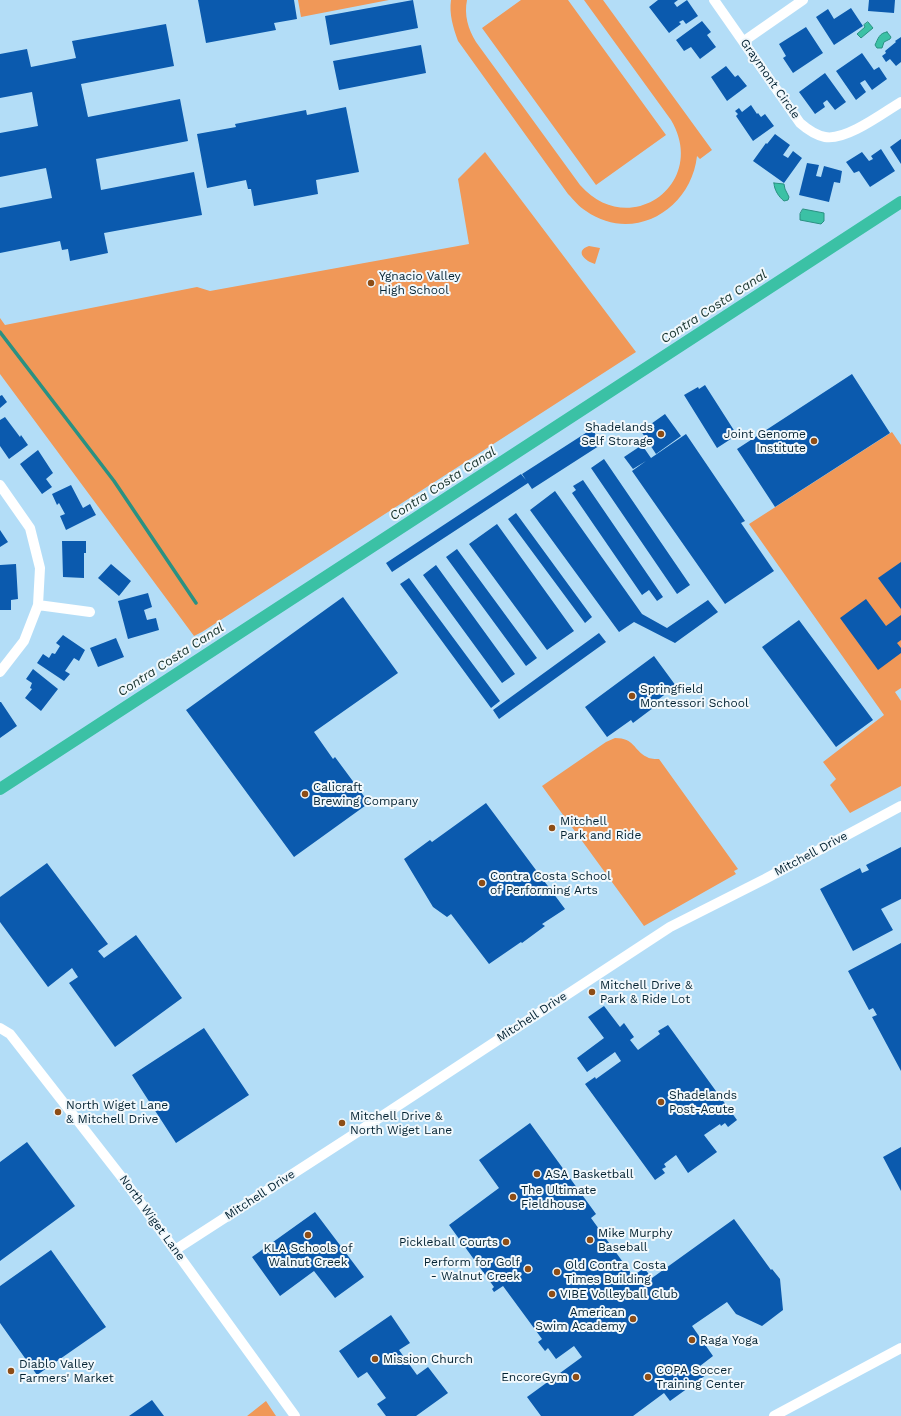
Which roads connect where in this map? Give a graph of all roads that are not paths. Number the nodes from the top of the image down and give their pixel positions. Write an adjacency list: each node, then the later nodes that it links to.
1 (714, 0): 3 (street, Graymont Circle)
2 (803, 0): 3 (street)
3 (744, 41): 4 (street, Graymont Circle)
4 (901, 102)
5 (1, 487): 6 (street)
6 (38, 605): 7 (street); 8 (street)
7 (90, 612)
8 (0, 672)
9 (901, 806): 11 (street, Mitchell Drive)
10 (0, 1028): 11 (street, North Wiget Lane)
11 (175, 1250): 13 (street, North Wiget Lane)
12 (901, 1348): 14 (street)
13 (295, 1416)
14 (774, 1416)

